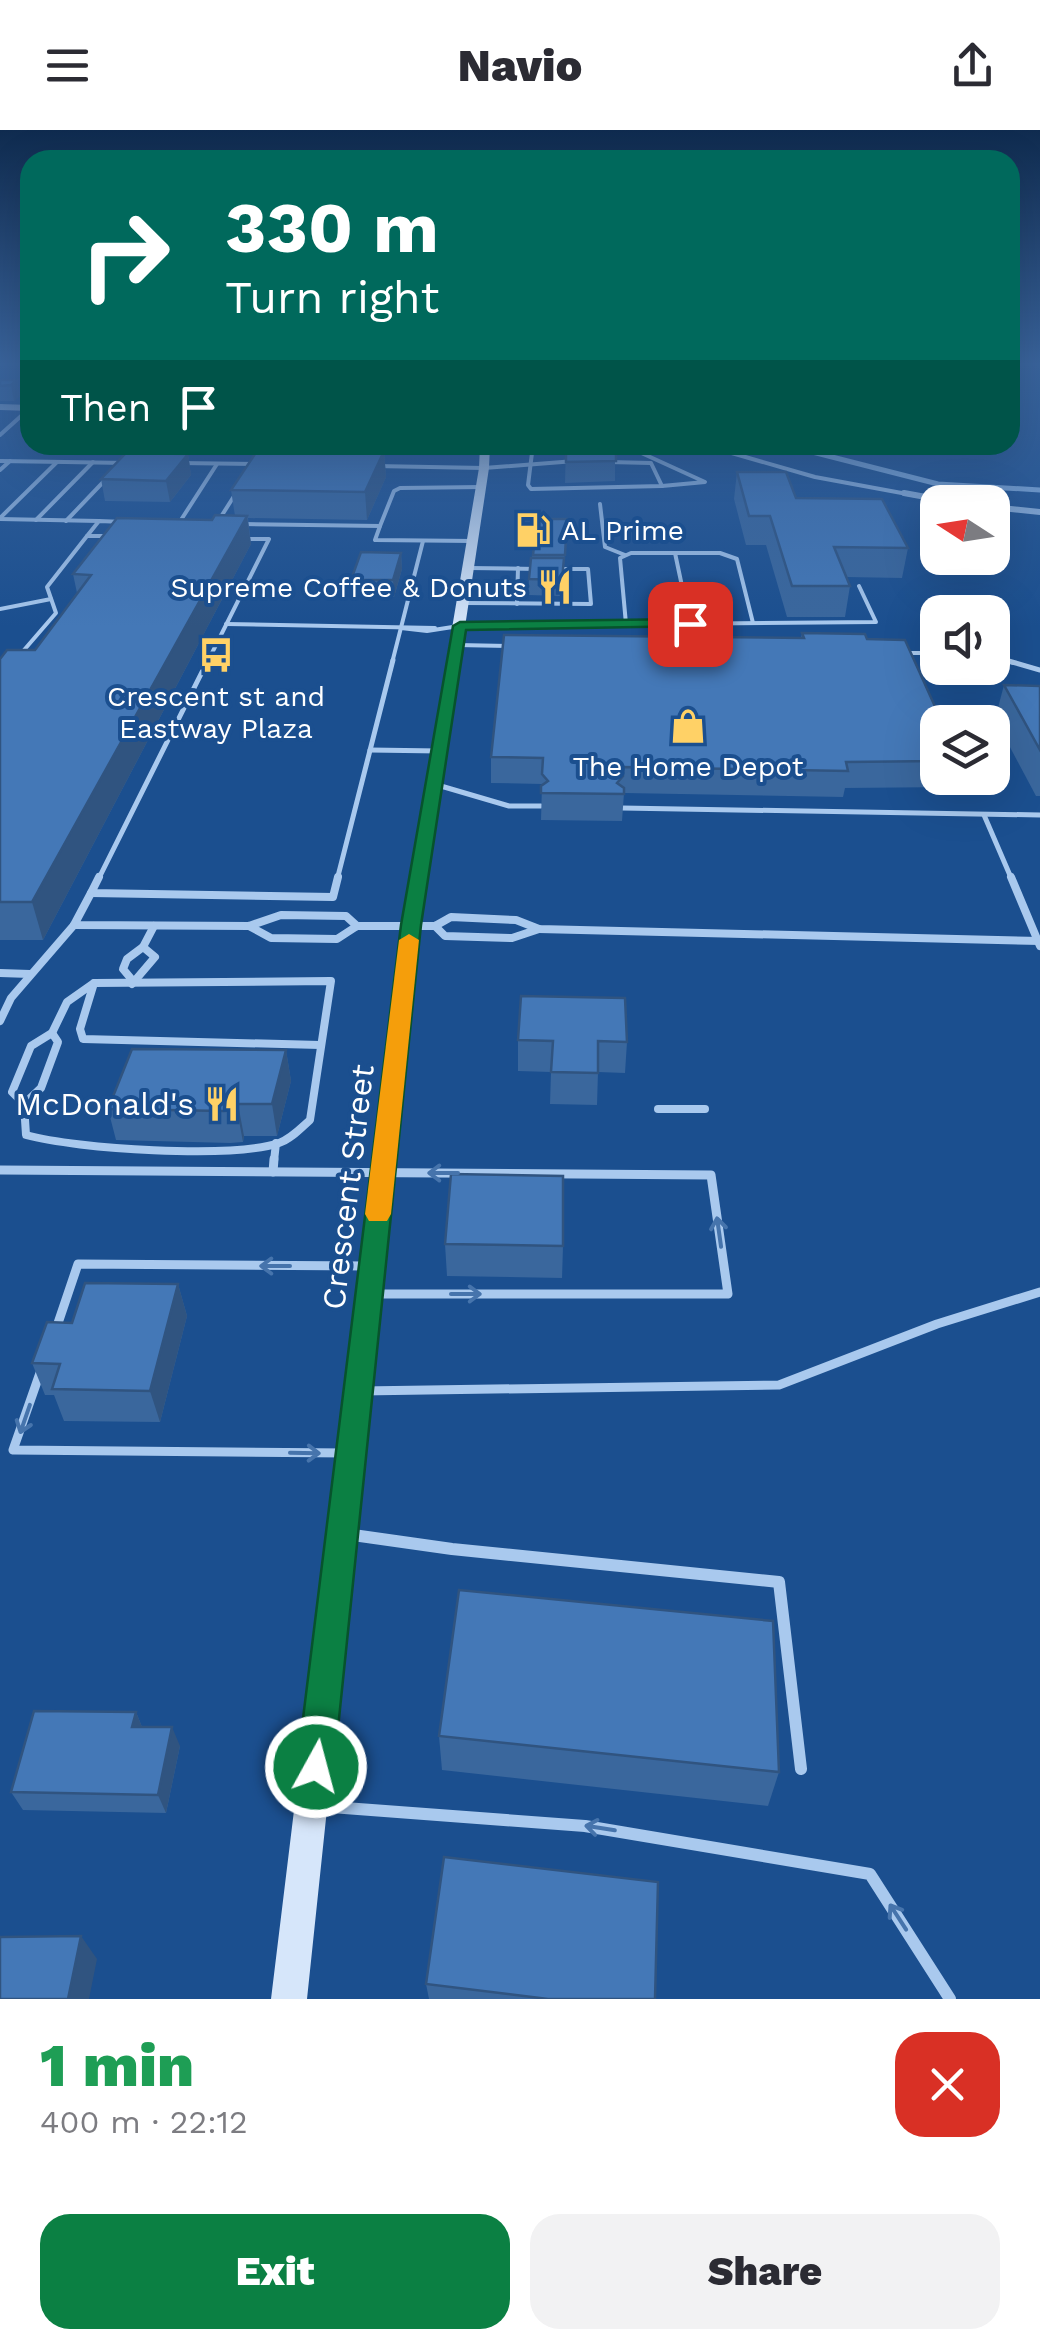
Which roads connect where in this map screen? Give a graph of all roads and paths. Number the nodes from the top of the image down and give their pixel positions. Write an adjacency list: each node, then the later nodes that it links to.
1 (261, 455): 18 (lane)
2 (485, 455): 21 (main road, Crescent Street)
3 (531, 455): 15 (lane)
4 (642, 455): 16 (lane)
5 (739, 455): 25 (street)
6 (0, 461): 7 (street)
7 (10, 461): 8 (street); 22 (lane)
8 (56, 462): 9 (street); 29 (lane)
9 (92, 462): 10 (street); 30 (lane)
10 (122, 462): 13 (street); 31 (lane)
11 (576, 462): 15 (lane)
12 (595, 462): 16 (lane)
13 (141, 463)
14 (179, 463): 17 (street)
15 (529, 463): 21 (lane); 23 (lane)
16 (651, 463): 23 (lane); 23 (lane)
17 (217, 464): 18 (street); 34 (lane)
18 (254, 464): 19 (street); 34 (lane)
19 (274, 465)
20 (371, 466): 21 (street)
21 (484, 468): 24 (main road, Crescent Street)
22 (0, 470)
23 (662, 486)
24 (481, 488): 35 (lane); 40 (main road, Crescent Street)
25 (920, 496)
26 (600, 504): 42 (lane)
27 (1010, 509): 28 (street)
28 (1040, 512)
29 (0, 518): 30 (lane)
30 (36, 520): 31 (lane)
31 (66, 520): 32 (lane)
32 (100, 521): 33 (lane); 36 (lane)
33 (139, 522)
34 (218, 524): 35 (lane)
35 (380, 526): 39 (lane)
36 (87, 536): 37 (lane); 46 (lane)
37 (124, 536)
38 (232, 538): 50 (lane)
39 (423, 541): 40 (lane); 55 (lane)
40 (473, 541): 43 (main road, Crescent Street)
41 (676, 553): 42 (lane); 52 (lane); 53 (lane)
42 (625, 555): 51 (lane)
43 (468, 568): 44 (lane); 47 (main road, Crescent Street)
44 (521, 568): 48 (lane); 48 (lane)
45 (858, 586): 53 (lane)
46 (51, 599): 49 (lane); 61 (lane)
47 (463, 603): 48 (lane); 54 (main road, Crescent Street)
48 (517, 604)
49 (0, 609)
50 (226, 624): 55 (lane); 70 (lane)
51 (626, 624): 52 (lane); 54 (lane)
52 (690, 624): 53 (lane)
53 (753, 624)
54 (460, 626): 55 (lane); 56 (main road, Crescent Street)
55 (401, 628): 63 (lane)
56 (456, 645): 57 (lane); 64 (main road, Crescent Street)
57 (514, 646)
58 (899, 653): 59 (lane)
59 (920, 654)
60 (1010, 662): 62 (lane)
61 (11, 664)
62 (1040, 670)
63 (370, 750): 64 (lane); 70 (lane)
64 (439, 751): 65 (main road, Crescent Street)
65 (434, 784): 66 (lane); 75 (main road, Crescent Street)
66 (541, 806)
67 (622, 808): 68 (lane)
68 (984, 814): 69 (lane); 77 (lane)
69 (1040, 815)
70 (91, 893): 71 (lane)
71 (74, 926): 72 (lane); 80 (lane)
72 (154, 926): 73 (lane); 78 (lane)
73 (249, 926): 74 (lane); 74 (lane)
74 (358, 926): 75 (lane)
75 (423, 926): 76 (lane); 76 (lane); 92 (main road, Crescent Street)
76 (539, 929): 77 (lane)
77 (1039, 943)
78 (144, 947): 81 (lane); 81 (lane)
79 (0, 973): 80 (lane)
80 (32, 974): 83 (lane)
81 (133, 982): 82 (lane); 85 (lane)
82 (94, 983): 84 (lane); 85 (lane)
83 (0, 1021)
84 (52, 1033): 86 (lane); 86 (lane)
85 (320, 1045): 89 (lane)
86 (24, 1104): 89 (lane)
87 (658, 1108): 88 (lane)
88 (705, 1108)
89 (276, 1143): 91 (lane)
90 (0, 1170): 91 (lane)
91 (273, 1172): 92 (lane)
92 (383, 1172): 93 (main road, Crescent Street); 95 (lane, one-way to 92)
93 (372, 1266): 95 (main road, Crescent Street); 96 (lane, one-way to 96)
94 (1040, 1292): 98 (lane)
95 (369, 1294): 98 (main road, Crescent Street)
96 (52, 1338)
97 (46, 1357): 99 (lane, one-way to 99)
98 (358, 1391): 99 (main road, Crescent Street)
99 (351, 1454): 100 (main road, Crescent Street)
100 (342, 1533): 101 (lane); 102 (main road, Crescent Street)
101 (801, 1769)
102 (311, 1806): 103 (main road, Crescent Street); 104 (lane, one-way to 102)
103 (289, 1999)
104 (950, 1999)

